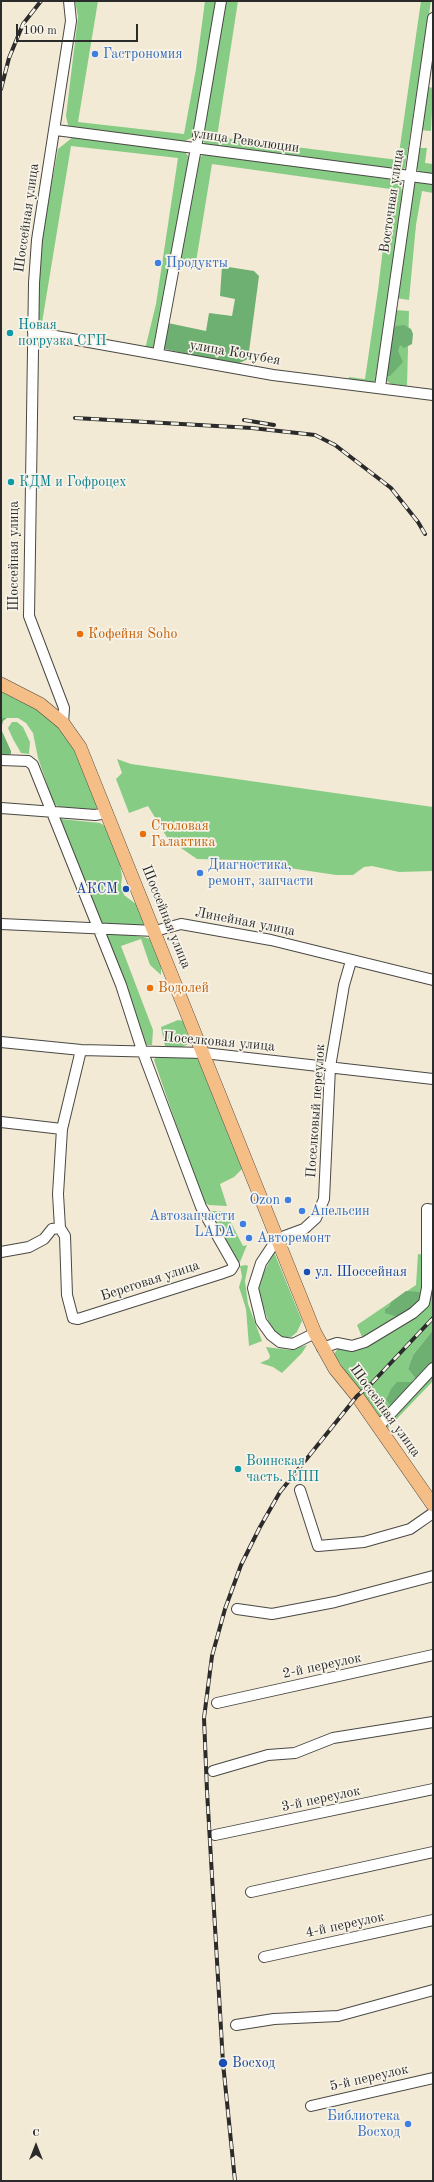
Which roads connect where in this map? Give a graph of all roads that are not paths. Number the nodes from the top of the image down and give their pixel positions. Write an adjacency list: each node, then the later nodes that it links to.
1 (69, 1): 4 (street, Шоссейная улица)
2 (221, 1): 5 (street)
3 (433, 18): 6 (street, Восточная улица)
4 (56, 130): 5 (street, улица Революции); 8 (street, Шоссейная улица)
5 (196, 148): 6 (street, улица Революции); 9 (street)
6 (409, 175): 7 (street, улица Революции); 10 (street, Восточная улица)
7 (433, 179)
8 (34, 332): 9 (street, улица Кочубея); 13 (street, Шоссейная улица)
9 (158, 353): 10 (street, улица Кочубея)
10 (380, 388): 11 (street, улица Кочубея)
11 (433, 395)
12 (1, 684): 13 (main road, Шоссейная улица)
13 (63, 723): 17 (main road, Шоссейная улица)
14 (1, 760): 16 (street)
15 (1, 808): 16 (street)
16 (50, 811): 17 (street); 19 (street)
17 (107, 813): 20 (main road, Шоссейная улица)
18 (1, 924): 19 (street, Линейная улица)
19 (98, 928): 20 (street, Линейная улица); 25 (street)
20 (155, 931): 21 (street, Линейная улица); 26 (main road, Шоссейная улица)
21 (351, 961): 22 (street, Линейная улица); 27 (street, Поселковый переулок)
22 (433, 980)
23 (1, 1042): 24 (street, Поселковая улица)
24 (81, 1050): 25 (street, Поселковая улица); 30 (street)
25 (142, 1050): 26 (street, Поселковая улица); 32 (street, Береговая улица)
26 (204, 1053): 27 (street, Поселковая улица); 33 (main road, Шоссейная улица)
27 (330, 1067): 28 (street, Поселковая улица); 33 (street, Поселковый переулок)
28 (433, 1078)
29 (1, 1122): 30 (street)
30 (62, 1129): 32 (street)
31 (433, 1210): 36 (street)
32 (60, 1228): 34 (street)
33 (277, 1238): 35 (main road, Шоссейная улица); 35 (street)
34 (1, 1252)
35 (314, 1333): 36 (main road, Шоссейная улица)
36 (322, 1348): 38 (main road, Шоссейная улица)
37 (433, 1368): 38 (street)
38 (378, 1427): 40 (main road, Шоссейная улица)
39 (300, 1490): 41 (street)
40 (433, 1505)
41 (433, 1513)
42 (433, 1576): 43 (street)
43 (237, 1610)
44 (433, 1655): 45 (street, 2-й переулок)
45 (216, 1703)
46 (433, 1722): 47 (street)
47 (213, 1771)
48 (433, 1789): 49 (street, 3-й переулок)
49 (215, 1835)
50 (433, 1852): 51 (street)
51 (251, 1892)
52 (433, 1920): 53 (street, 4-й переулок)
53 (264, 1957)
54 (433, 1990): 55 (street)
55 (236, 2025)
56 (433, 2078): 57 (street, 5-й переулок)
57 (311, 2106)

